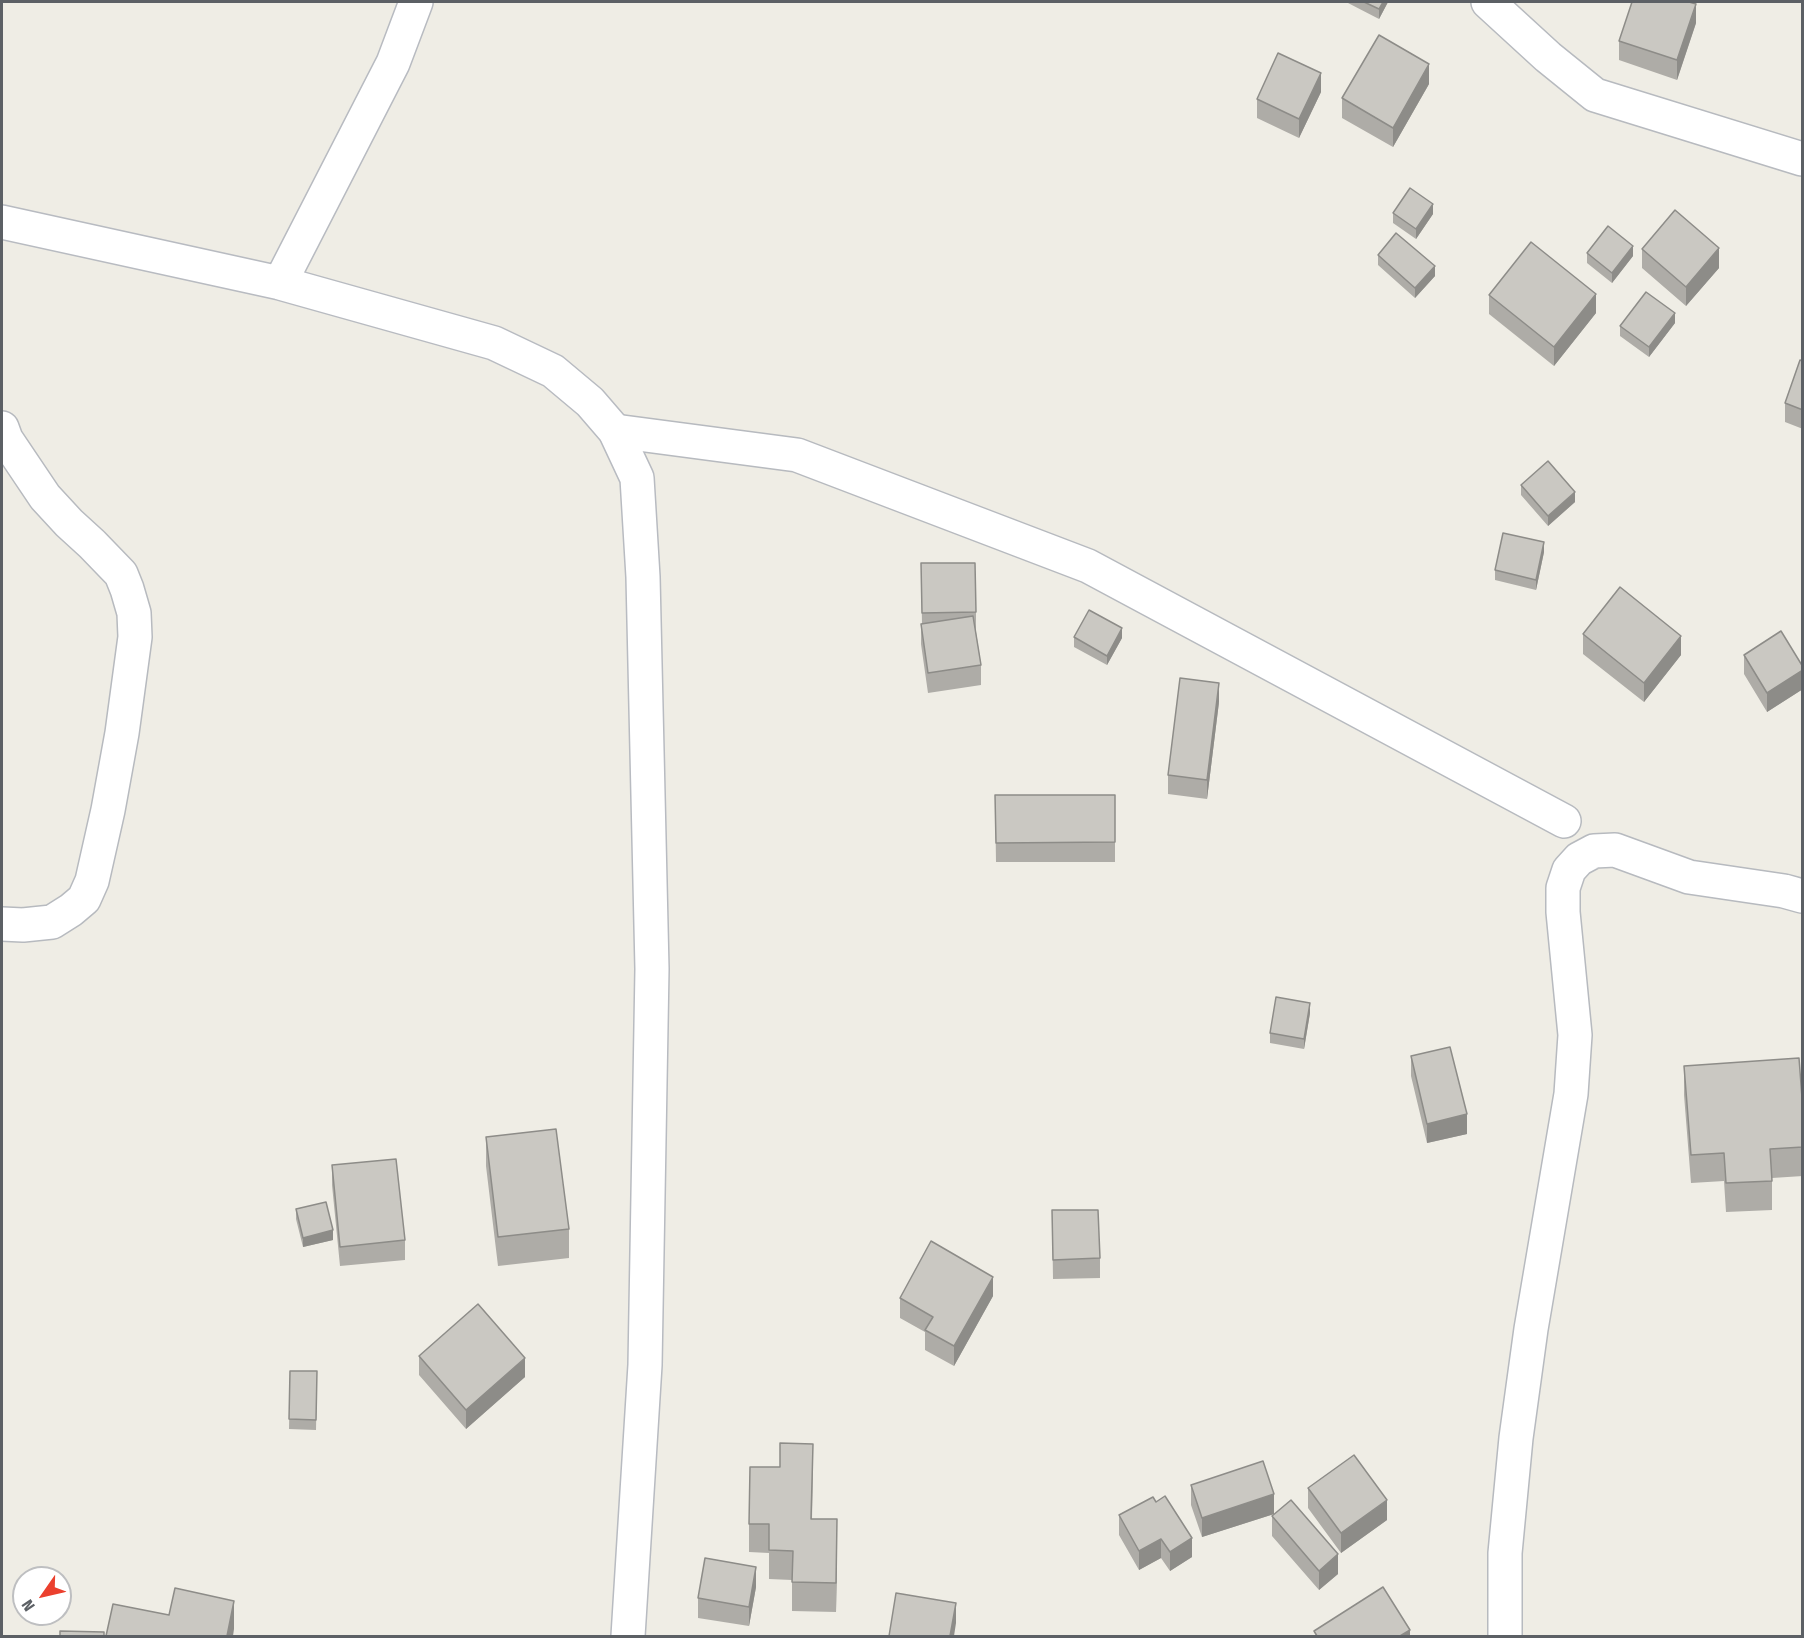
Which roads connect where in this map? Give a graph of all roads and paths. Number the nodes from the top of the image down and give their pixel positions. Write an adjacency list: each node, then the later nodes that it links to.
1 (416, 2): 5 (street)
2 (1488, 2): 3 (street)
3 (1803, 159)
4 (2, 222): 5 (street)
5 (280, 282): 7 (street)
6 (2, 428): 10 (street)
7 (615, 431): 8 (street); 11 (street)
8 (1564, 821)
9 (1803, 896): 12 (street)
10 (2, 924)
11 (628, 1636)
12 (1505, 1636)

